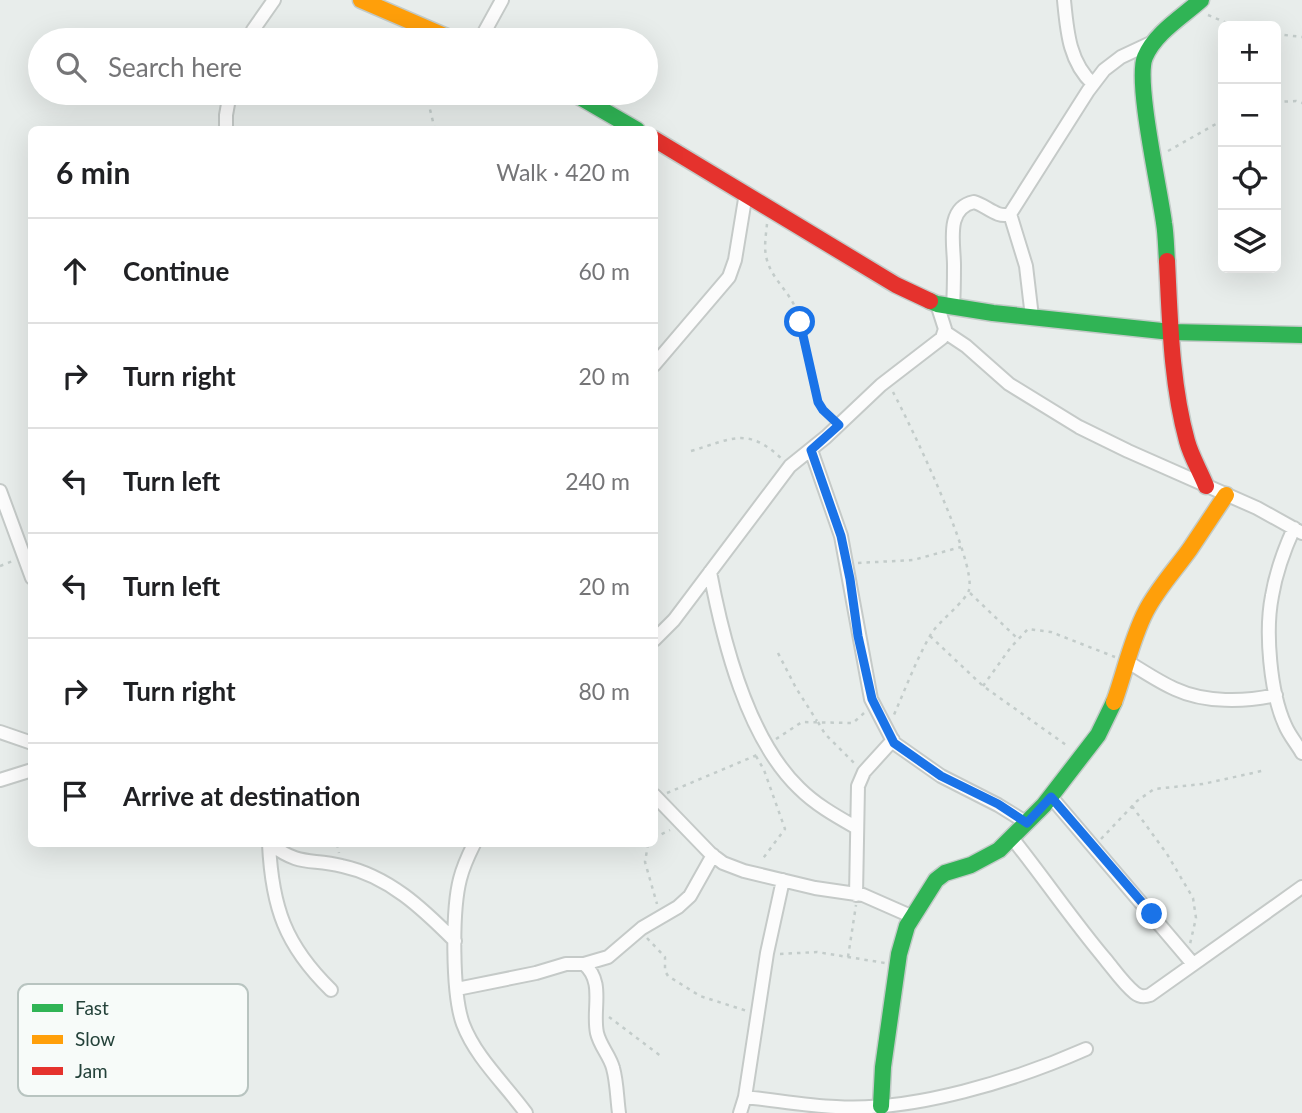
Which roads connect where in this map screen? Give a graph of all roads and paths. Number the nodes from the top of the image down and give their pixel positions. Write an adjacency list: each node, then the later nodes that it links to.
1 (274, 0): 7 (street)
2 (361, 0): 8 (street)
3 (502, 0): 9 (street)
4 (1064, 0): 13 (street)
5 (1197, 3): 6 (path); 12 (street)
6 (1226, 21)
7 (254, 28)
8 (426, 28)
9 (487, 28)
10 (1281, 35): 11 (path)
11 (1302, 37)
12 (1154, 41): 13 (street); 24 (street)
13 (1093, 84): 27 (street)
14 (1281, 102): 15 (path)
15 (1302, 103)
16 (228, 105): 20 (street)
17 (429, 105): 21 (path)
18 (594, 105): 22 (street)
19 (1218, 123): 24 (path)
20 (226, 126)
21 (434, 126)
22 (630, 126)
23 (658, 141): 25 (street)
24 (1156, 163): 31 (street)
25 (746, 193): 26 (street); 33 (street)
26 (769, 206): 28 (street); 35 (path)
27 (1010, 214): 28 (street); 29 (street)
28 (945, 305): 29 (street); 30 (street)
29 (1032, 317): 31 (street)
30 (945, 332): 34 (street); 39 (street)
31 (1171, 332): 32 (street); 39 (street)
32 (1302, 335)
33 (658, 360)
34 (887, 381): 35 (street); 43 (path)
35 (839, 425): 36 (street)
36 (811, 450): 38 (street); 44 (street)
37 (691, 451): 38 (path)
38 (790, 466): 46 (street)
39 (1206, 486): 41 (street)
40 (0, 491): 45 (street)
41 (1226, 495): 42 (street); 52 (street)
42 (1298, 531): 54 (street)
43 (961, 547): 44 (path); 47 (path)
44 (848, 563): 55 (street)
45 (28, 567)
46 (710, 572): 48 (street); 60 (street)
47 (969, 592): 49 (path); 50 (path)
48 (658, 636)
49 (930, 636): 53 (path); 58 (path)
50 (1017, 639): 52 (path); 53 (path)
51 (778, 653): 56 (path)
52 (1128, 662): 54 (street); 62 (street)
53 (983, 686): 62 (path)
54 (1276, 695): 61 (street)
55 (874, 703): 56 (path); 58 (street)
56 (817, 722): 60 (path); 65 (path)
57 (0, 732): 59 (street)
58 (890, 735): 65 (street); 72 (street)
59 (28, 742)
60 (761, 751): 67 (path); 73 (street); 82 (path)
61 (1302, 753)
62 (1083, 756): 68 (street)
63 (1266, 770): 70 (path)
64 (28, 771): 66 (street)
65 (864, 772): 73 (street)
66 (0, 780)
67 (658, 795)
68 (1051, 797): 72 (street); 76 (street)
69 (658, 798): 71 (street)
70 (1132, 806): 76 (path); 92 (path)
71 (683, 823): 74 (path); 81 (street)
72 (1027, 823): 75 (street)
73 (856, 828): 85 (street)
74 (658, 836)
75 (1012, 838): 87 (street); 92 (street)
76 (1094, 846): 92 (street)
77 (270, 847): 96 (street)
78 (275, 847): 89 (street)
79 (473, 847): 89 (street)
80 (648, 847): 86 (path)
81 (713, 855): 82 (street); 86 (street)
82 (753, 873): 83 (street)
83 (783, 880): 85 (street); 90 (street)
84 (1302, 887): 92 (street)
85 (856, 895): 87 (street); 91 (path)
86 (661, 917): 88 (street)
87 (913, 917): 94 (street)
88 (640, 930): 93 (street); 98 (path)
89 (456, 941): 95 (street)
90 (767, 953): 91 (path); 98 (street)
91 (848, 957): 94 (path)
92 (1190, 960)
93 (584, 964): 95 (street); 97 (street)
94 (898, 965): 103 (street)
95 (457, 989): 104 (street)
96 (331, 990)
97 (596, 1007): 100 (path); 105 (street)
98 (757, 1014): 101 (street)
99 (1086, 1049): 102 (street)
100 (662, 1057)
101 (745, 1097): 103 (street); 106 (street)
102 (930, 1099): 103 (street); 107 (street)
103 (881, 1106)
104 (526, 1113)
105 (619, 1113)
106 (740, 1113)
107 (932, 1113)

